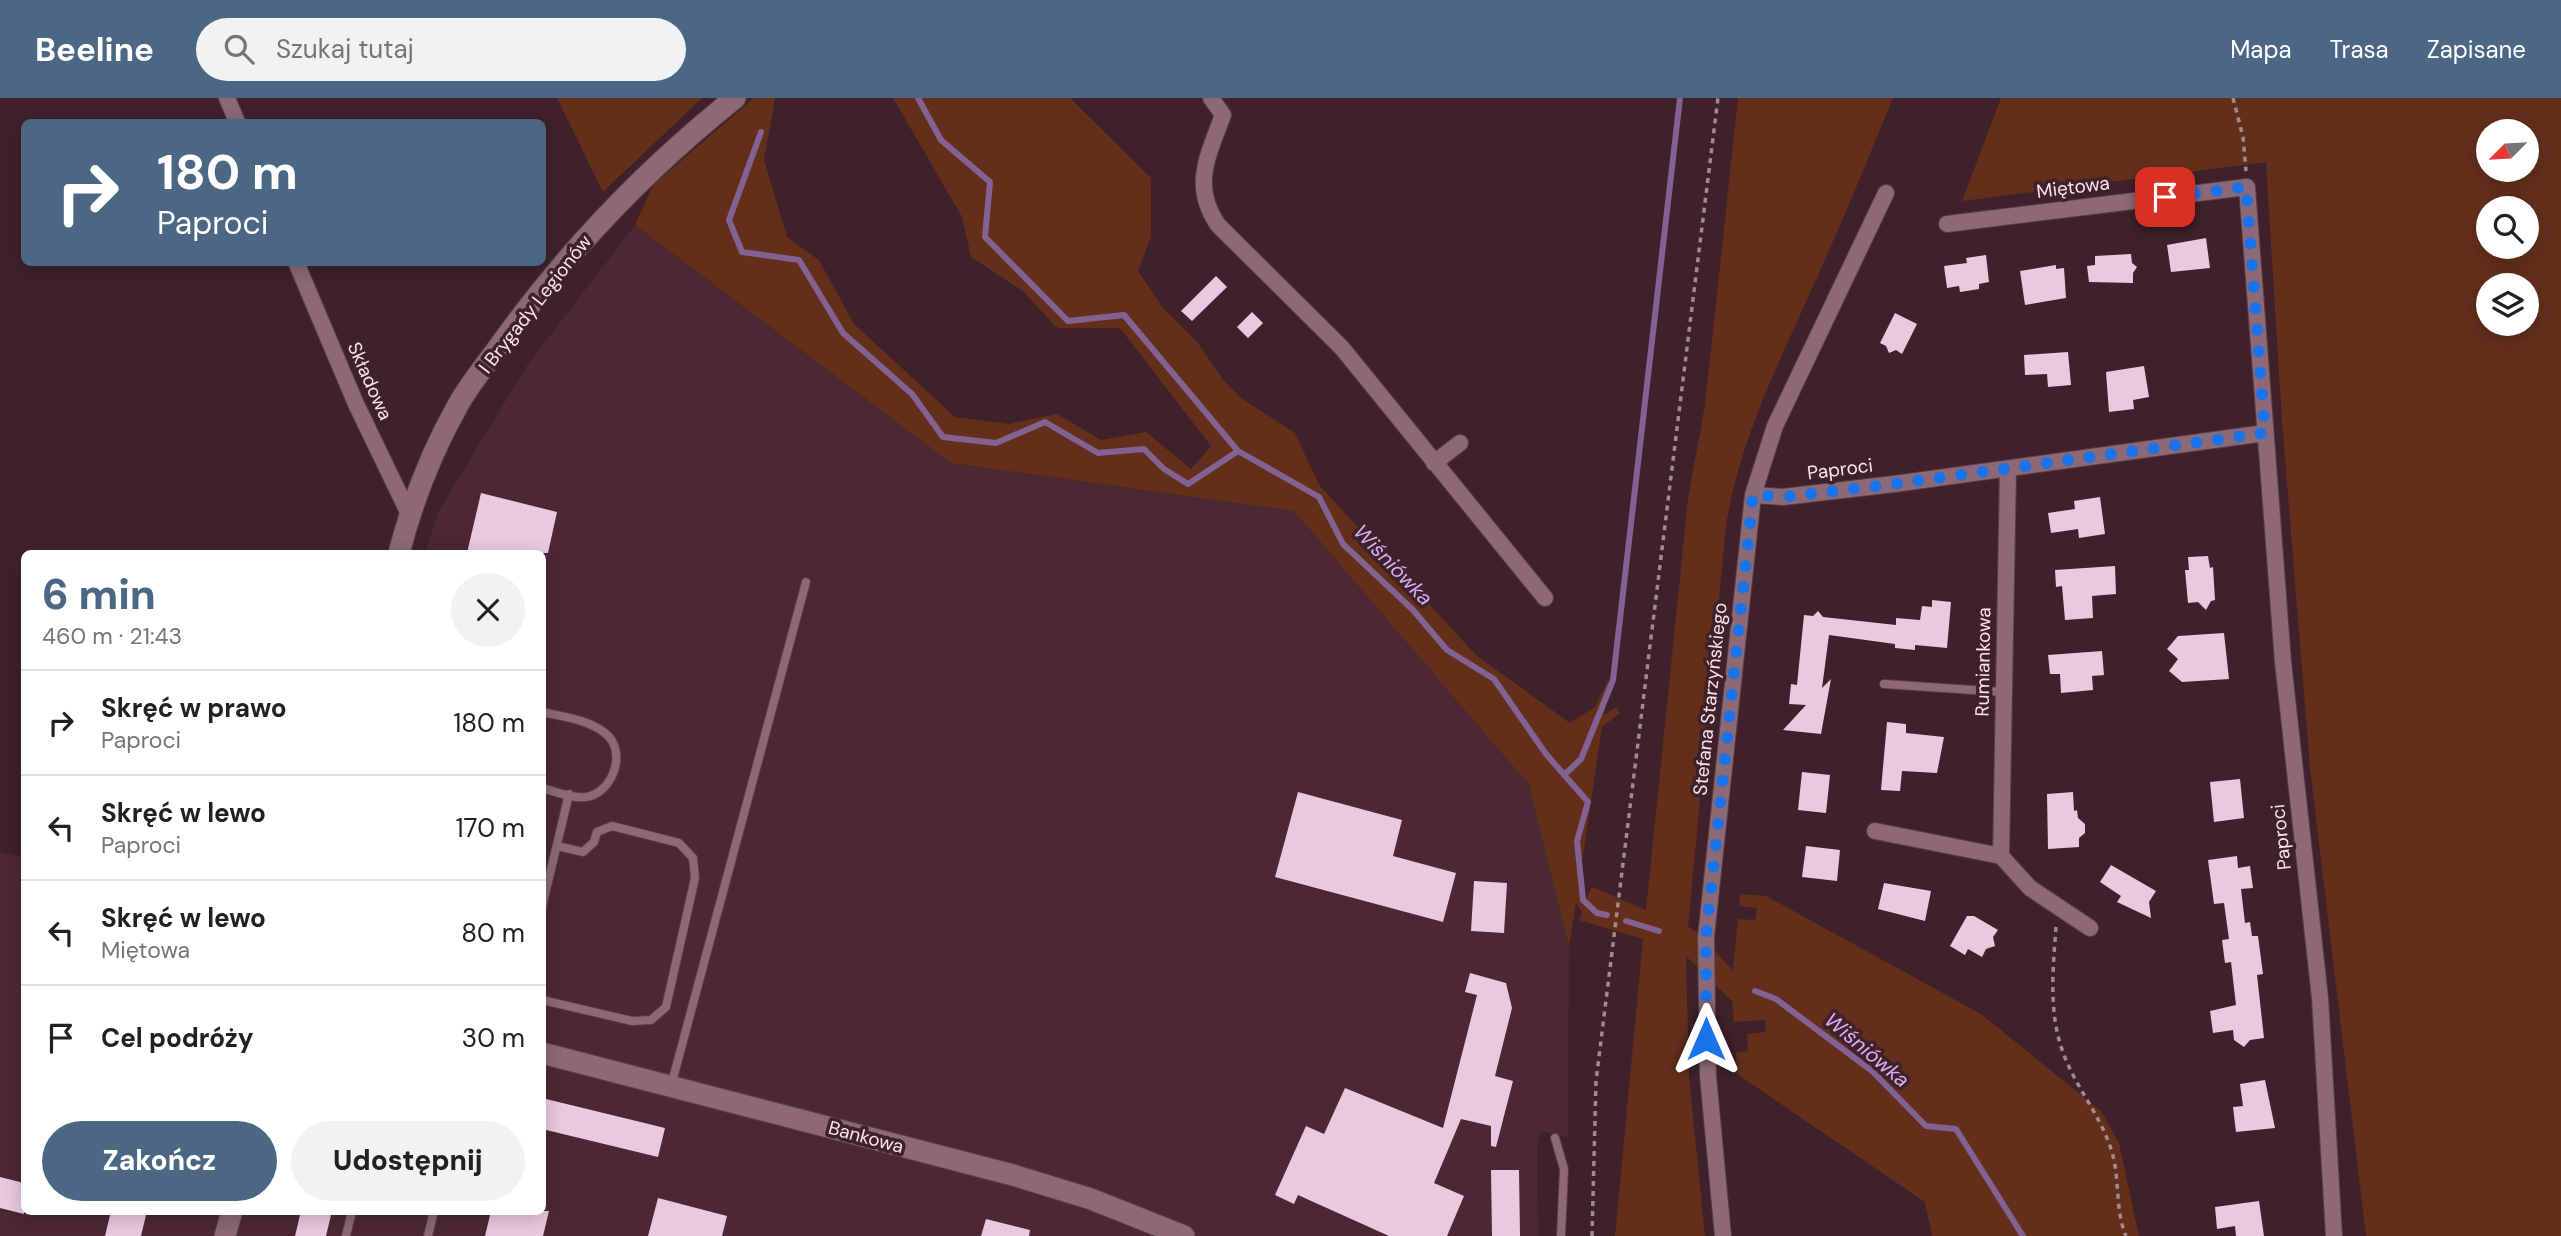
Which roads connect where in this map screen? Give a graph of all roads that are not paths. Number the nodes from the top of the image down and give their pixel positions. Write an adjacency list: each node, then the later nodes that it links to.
1 (227, 98): 4 (street)
2 (735, 98): 14 (street, I Brygady Legionów)
3 (1211, 98): 11 (street)
4 (236, 119)
5 (2246, 187): 7 (street, Miętowa); 9 (street, Paproci)
6 (1886, 193): 13 (street, Stefana Starzyńskiego)
7 (1947, 224)
8 (298, 266): 14 (street, Składowa)
9 (2265, 433): 12 (street, Paproci); 41 (street, Paproci)
10 (1460, 443): 11 (street)
11 (1434, 463): 17 (street)
12 (2008, 468): 13 (street, Paproci); 19 (street, Rumiankowa)
13 (1753, 495): 40 (street, Stefana Starzyńskiego)
14 (409, 514): 15 (street, I Brygady Legionów)
15 (400, 550)
16 (806, 582): 30 (lane)
17 (1545, 598)
18 (1884, 684): 19 (lane)
19 (2003, 692): 25 (street, Rumiankowa)
20 (546, 713): 22 (lane)
21 (546, 789): 22 (lane)
22 (569, 794): 24 (lane)
23 (1875, 831): 25 (street)
24 (557, 846): 26 (lane); 28 (lane)
25 (2001, 856): 27 (street)
26 (546, 891)
27 (2090, 928)
28 (546, 1001)
29 (546, 1054): 30 (street, Bankowa)
30 (671, 1086): 38 (street, Bankowa)
31 (1555, 1138): 39 (lane)
32 (231, 1215): 35 (street)
33 (351, 1215): 36 (lane)
34 (433, 1215): 37 (lane)
35 (226, 1236)
36 (346, 1236)
37 (428, 1236)
38 (1184, 1236)
39 (1561, 1236)
40 (1723, 1236)
41 (2334, 1236)

